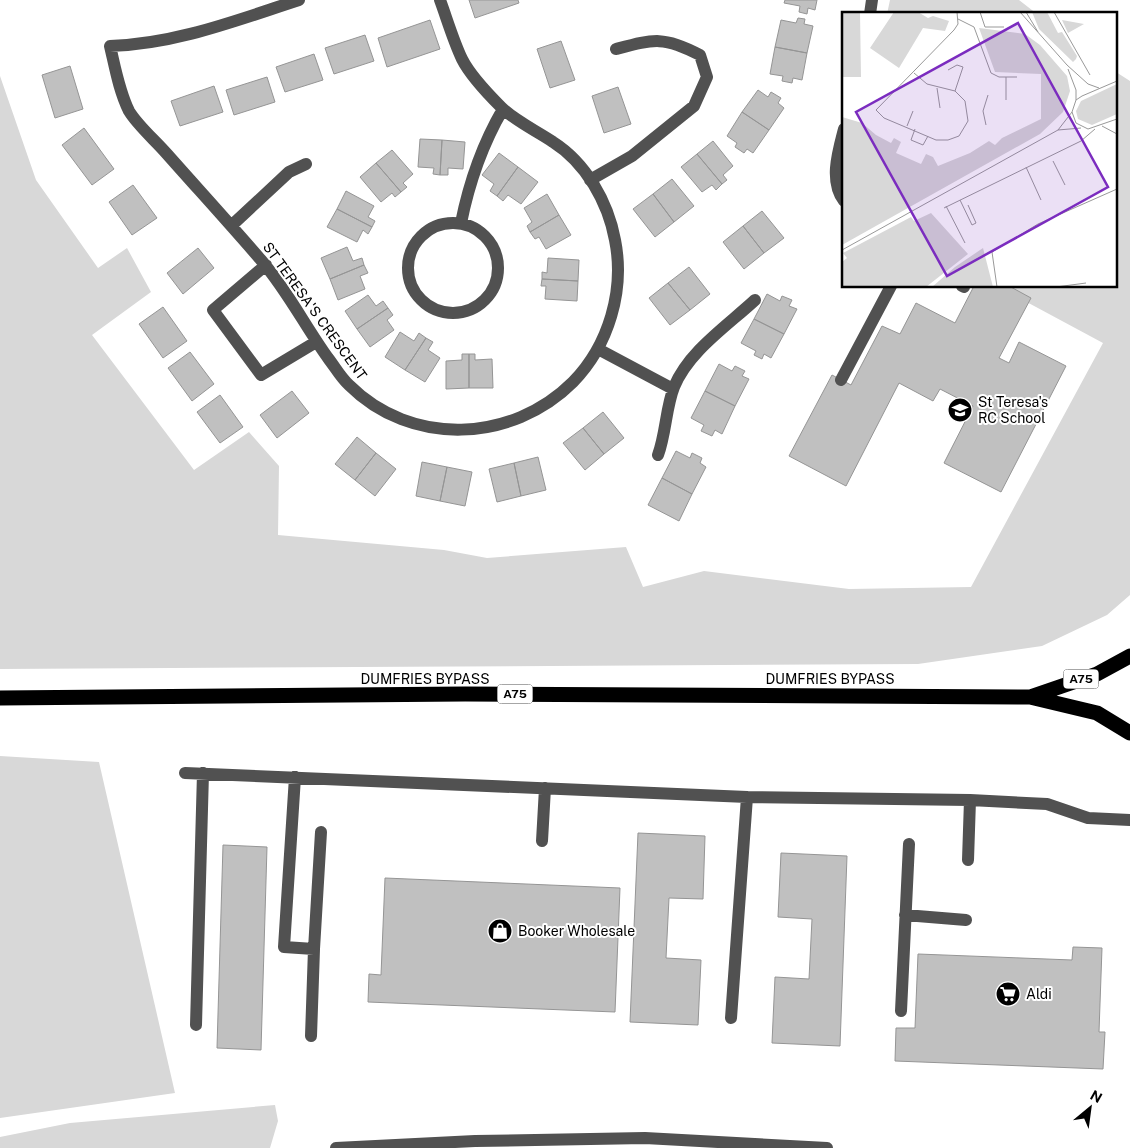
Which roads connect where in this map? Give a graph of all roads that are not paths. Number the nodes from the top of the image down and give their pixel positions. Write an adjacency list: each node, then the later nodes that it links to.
1 (299, 0): 10 (street, ST TERESA'S CRESCENT)
2 (440, 0): 4 (street, ST TERESA'S CRESCENT)
3 (616, 49): 7 (street)
4 (503, 109): 7 (street, ST TERESA'S CRESCENT); 9 (street)
5 (842, 136): 8 (street)
6 (306, 164): 10 (street)
7 (590, 180): 15 (street, ST TERESA'S CRESCENT)
8 (842, 198)
9 (461, 223): 9 (street)
10 (231, 226): 11 (street, ST TERESA'S CRESCENT)
11 (266, 265): 14 (street, ST TERESA'S CRESCENT); 14 (street)
12 (890, 288): 16 (street)
13 (755, 300): 17 (street)
14 (316, 342): 15 (street, ST TERESA'S CRESCENT)
15 (598, 349): 17 (street)
16 (841, 380)
17 (673, 389): 18 (street)
18 (658, 455)
19 (1130, 656): 20 (highway, DUMFRIES BYPASS / A75)
20 (1030, 697): 21 (highway, DUMFRIES BYPASS / A75); 22 (highway, DUMFRIES BYPASS / A75)
21 (0, 698)
22 (1130, 733)
23 (185, 772): 24 (street)
24 (203, 773): 25 (street); 39 (street)
25 (295, 777): 26 (street); 36 (street)
26 (545, 788): 27 (street); 31 (street)
27 (747, 797): 28 (street); 38 (street)
28 (970, 800): 29 (street); 33 (street)
29 (1126, 818)
30 (322, 832): 36 (street)
31 (542, 841)
32 (909, 844): 34 (street)
33 (968, 860)
34 (906, 915): 35 (street); 37 (street)
35 (966, 920)
36 (314, 949): 40 (street)
37 (901, 1010)
38 (731, 1018)
39 (196, 1025)
40 (311, 1036)
41 (336, 1148): 42 (street)
42 (827, 1148)

